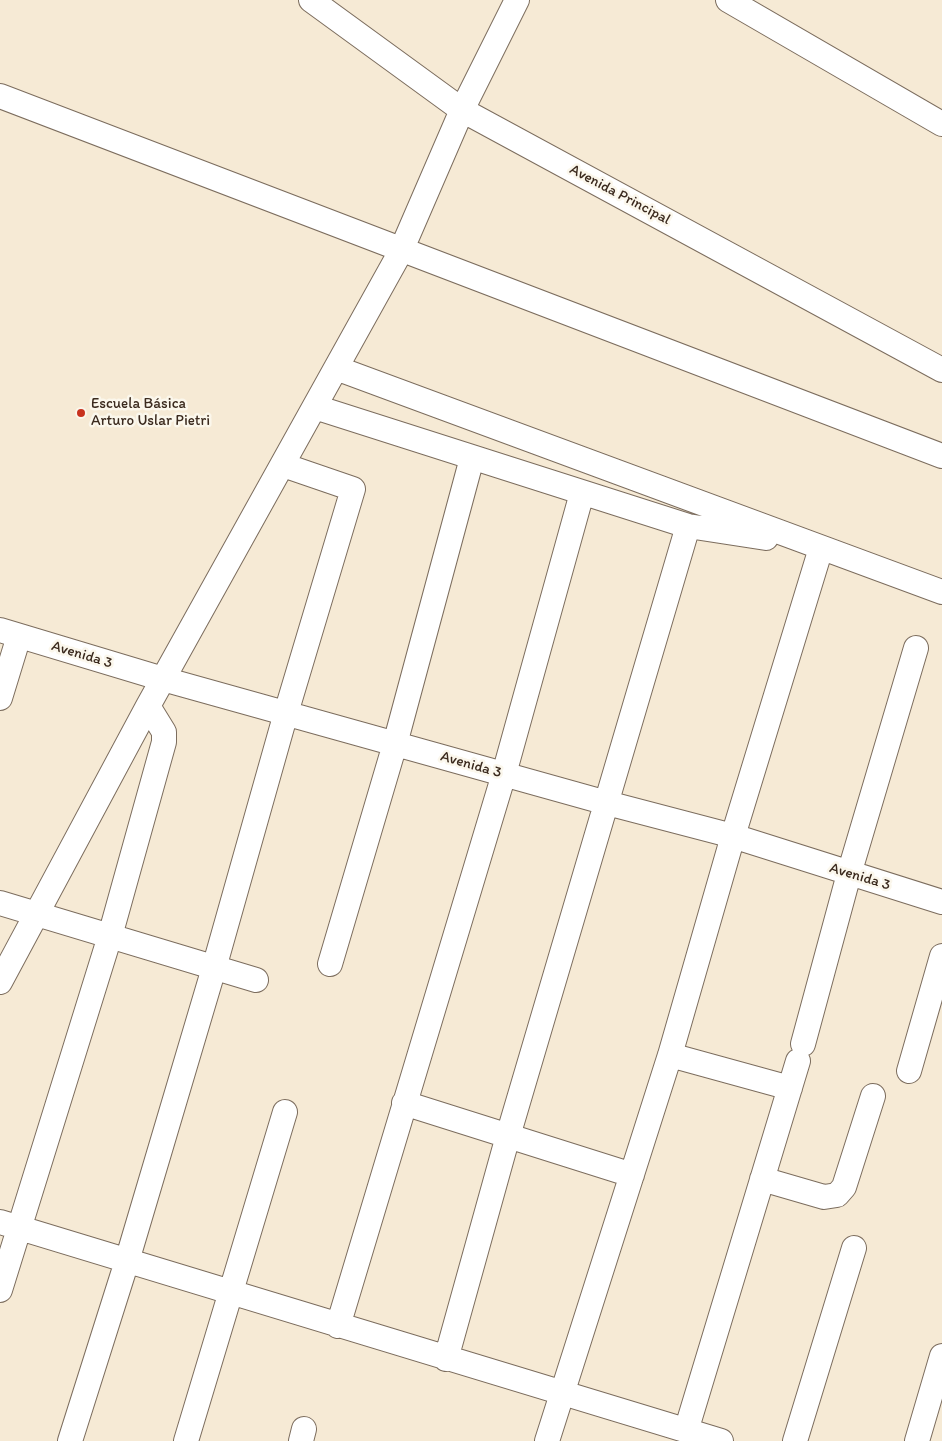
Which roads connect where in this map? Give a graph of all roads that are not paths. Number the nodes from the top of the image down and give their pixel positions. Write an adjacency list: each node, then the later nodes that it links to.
1 (311, 0): 5 (street, Avenida Principal)
2 (517, 0): 5 (street)
3 (728, 0): 6 (street)
4 (0, 96): 7 (street)
5 (462, 110): 7 (street); 9 (street, Avenida Principal)
6 (942, 124)
7 (401, 251): 8 (street); 11 (street)
8 (336, 368): 10 (street); 16 (street)
9 (942, 370)
10 (314, 407): 12 (street); 13 (street)
11 (942, 456)
12 (472, 458): 14 (street); 25 (street)
13 (282, 465): 21 (street); 24 (street)
14 (582, 493): 15 (street); 26 (street)
15 (688, 526): 16 (street); 27 (street)
16 (782, 534): 17 (street)
17 (821, 548): 18 (street); 28 (street)
18 (942, 592)
19 (10, 633): 21 (street, Avenida 3); 22 (street)
20 (916, 648): 29 (street)
21 (163, 679): 23 (street); 24 (street, Avenida 3)
22 (0, 698)
23 (148, 706): 32 (street); 33 (street)
24 (286, 713): 25 (street, Avenida 3); 36 (street)
25 (395, 744): 26 (street, Avenida 3); 35 (street)
26 (504, 774): 27 (street, Avenida 3); 43 (street)
27 (606, 803): 28 (street, Avenida 3); 45 (street)
28 (732, 836): 29 (street, Avenida 3); 39 (street)
29 (850, 874): 31 (street, Avenida 3); 41 (street)
30 (0, 902): 32 (street)
31 (942, 902)
32 (37, 913): 33 (street); 38 (street)
33 (110, 936): 36 (street); 48 (street)
34 (942, 956): 40 (street)
35 (330, 964)
36 (214, 968): 37 (street); 50 (street)
37 (256, 980)
38 (0, 982)
39 (670, 1055): 41 (street); 46 (street)
40 (909, 1071)
41 (790, 1088): 47 (street)
42 (873, 1096): 47 (street)
43 (404, 1103): 45 (street); 53 (street)
44 (285, 1112): 52 (street)
45 (508, 1136): 46 (street); 55 (street)
46 (632, 1175): 56 (street)
47 (762, 1179): 57 (street)
48 (9, 1225): 50 (street); 51 (street)
49 (854, 1248): 62 (street)
50 (127, 1261): 52 (street); 58 (street)
51 (0, 1290)
52 (232, 1293): 53 (street); 59 (street)
53 (338, 1326): 55 (street)
54 (942, 1356): 63 (street)
55 (446, 1359): 56 (street)
56 (561, 1394): 57 (street); 60 (street)
57 (686, 1431): 61 (street)
58 (70, 1441)
59 (186, 1441)
60 (547, 1441)
61 (721, 1441)
62 (795, 1441)
63 (918, 1441)

